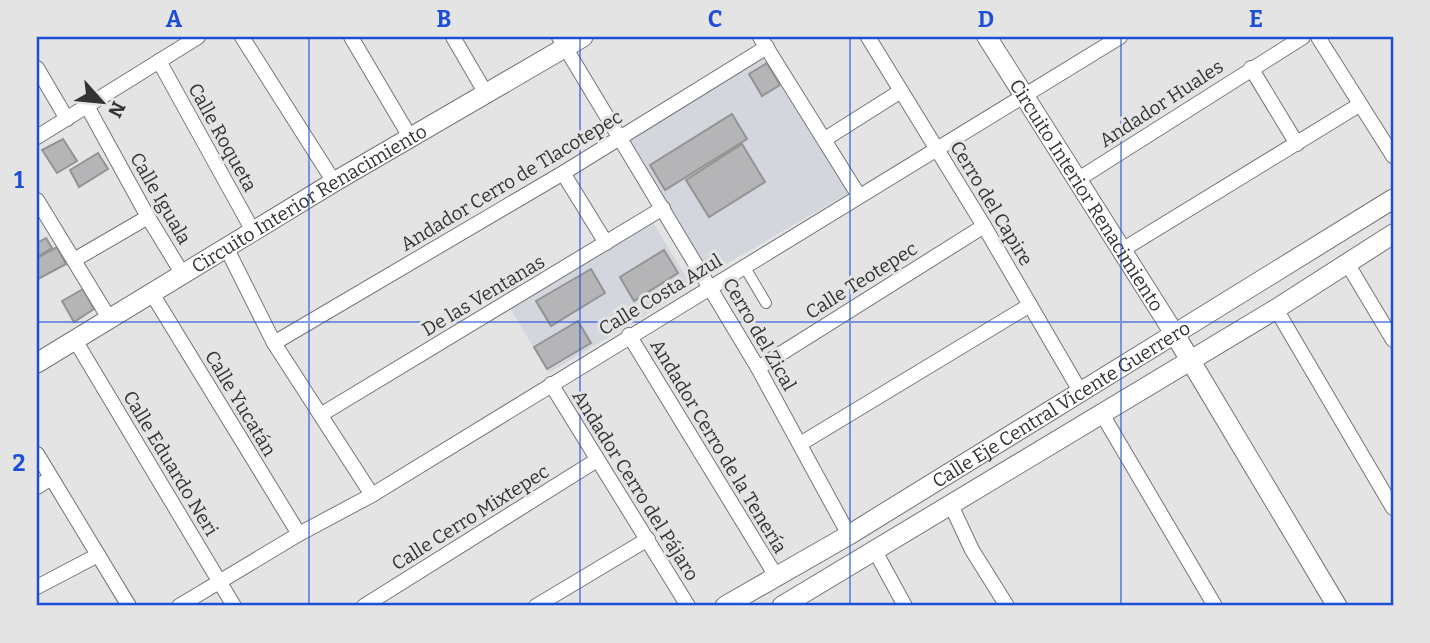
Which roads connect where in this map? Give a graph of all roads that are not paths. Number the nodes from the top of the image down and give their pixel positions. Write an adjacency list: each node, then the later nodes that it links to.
1 (198, 37): 14 (street)
2 (242, 37): 32 (street)
3 (351, 37): 24 (street)
4 (453, 37): 18 (street)
5 (583, 37): 12 (main road, Circuito Interior Renacimiento)
6 (868, 37): 17 (street, Cerro del Capire)
7 (987, 37): 19 (main road, Circuito Interior Renacimiento)
8 (1120, 37): 11 (street, Calle Costa Azul)
9 (1303, 37): 16 (street, Andador Huales)
10 (1318, 37): 20 (street)
11 (1102, 41): 19 (street, Calle Costa Azul)
12 (562, 42): 18 (main road, Circuito Interior Renacimiento); 25 (street, Cerro del Zical)
13 (763, 42): 25 (street, Andador Cerro de Tlacotepec); 26 (street)
14 (159, 61): 21 (street); 39 (street, Calle Roqueta)
15 (37, 68): 22 (street)
16 (1251, 68): 27 (street); 31 (street, Andador Huales)
17 (901, 90): 26 (street); 28 (street, Cerro del Capire)
18 (485, 92): 24 (main road, Circuito Interior Renacimiento)
19 (1023, 95): 28 (street, Calle Costa Azul); 31 (main road, Circuito Interior Renacimiento)
20 (1359, 105): 27 (street); 29 (street)
21 (88, 106): 22 (street); 37 (street, Calle Iguala)
22 (67, 119): 23 (street)
23 (37, 137)
24 (410, 137): 32 (main road, Circuito Interior Renacimiento)
25 (620, 137): 30 (street, Andador Cerro de Tlacotepec); 36 (street, Cerro del Zical)
26 (825, 139): 33 (street)
27 (1297, 144): 43 (street)
28 (936, 148): 33 (street, Calle Costa Azul); 38 (street, Cerro del Capire)
29 (1393, 156)
30 (563, 173): 41 (street); 58 (street, Andador Cerro de Tlacotepec)
31 (1077, 180): 43 (main road, Circuito Interior Renacimiento)
32 (334, 183): 39 (main road, Circuito Interior Renacimiento)
33 (859, 196): 46 (street, Calle Costa Azul)
34 (1393, 199): 54 (main road, Calle Eje Central Vicente Guerrero)
35 (37, 200): 44 (street)
36 (663, 208): 41 (street, De las Ventanas); 48 (street, Cerro del Zical)
37 (148, 217): 44 (street); 47 (street, Calle Iguala)
38 (984, 226): 51 (street, Cerro del Capire); 61 (street, Calle Teotepec)
39 (253, 231): 42 (main road, Circuito Interior Renacimiento)
40 (1393, 234): 45 (main road, Calle Eje Central Vicente Guerrero)
41 (606, 243): 64 (street, De las Ventanas)
42 (226, 247): 47 (main road, Circuito Interior Renacimiento); 58 (street)
43 (1122, 250): 54 (main road, Circuito Interior Renacimiento)
44 (74, 260): 53 (street)
45 (1347, 264): 52 (main road, Calle Eje Central Vicente Guerrero); 57 (street)
46 (744, 266): 48 (street, Calle Costa Azul); 50 (street)
47 (183, 273): 49 (main road, Circuito Interior Renacimiento)
48 (710, 286): 55 (street, Calle Costa Azul); 61 (street, Cerro del Zical)
49 (151, 292): 53 (main road, Circuito Interior Renacimiento); 74 (street, Calle Yucatán)
50 (766, 303)
51 (1030, 305): 63 (street, Cerro del Capire); 66 (street)
52 (1276, 309): 59 (main road, Calle Eje Central Vicente Guerrero); 73 (street)
53 (109, 318): 56 (main road, Circuito Interior Renacimiento)
54 (1174, 333): 59 (main road, Circuito Interior Renacimiento); 63 (main road, Calle Eje Central Vicente Guerrero)
55 (629, 335): 62 (street, Calle Costa Azul); 79 (street, Andador Cerro de la Tenería)
56 (75, 340): 60 (main road, Circuito Interior Renacimiento); 80 (street, Calle Eduardo Neri)
57 (1393, 340)
58 (274, 343): 64 (street)
59 (1191, 360): 65 (main road, Calle Eje Central Vicente Guerrero); 93 (main road, Circuito Interior Renacimiento)
60 (37, 363)
61 (758, 368): 66 (street, Cerro del Zical)
62 (551, 384): 68 (street, Andador Cerro del Pájaro); 71 (street, Calle Costa Azul)
63 (1080, 391): 75 (main road, Calle Eje Central Vicente Guerrero)
64 (322, 414): 71 (street)
65 (1101, 414): 72 (main road, Calle Eje Central Vicente Guerrero); 92 (street)
66 (800, 444): 75 (street, Cerro del Zical)
67 (37, 454): 69 (street)
68 (597, 460): 76 (street, Andador Cerro del Pájaro); 85 (street, Calle Cerro Mixtepec)
69 (51, 478): 70 (street); 78 (street)
70 (37, 487)
71 (372, 495): 74 (street, Calle Costa Azul)
72 (951, 505): 77 (main road, Calle Eje Central Vicente Guerrero); 91 (street)
73 (1393, 508)
74 (299, 534): 80 (street, Calle Costa Azul)
75 (849, 535): 79 (main road, Calle Eje Central Vicente Guerrero)
76 (648, 539): 86 (street); 87 (street, Andador Cerro del Pájaro)
77 (875, 551): 89 (main road, Calle Eje Central Vicente Guerrero); 90 (street)
78 (98, 555): 81 (street); 82 (street)
79 (776, 576): 88 (main road, Calle Eje Central Vicente Guerrero)
80 (220, 583): 83 (street, Calle Costa Azul); 84 (street, Calle Eduardo Neri)
81 (37, 587)
82 (129, 606)
83 (179, 606)
84 (234, 606)
85 (364, 606)
86 (536, 606)
87 (688, 606)
88 (726, 606)
89 (782, 606)
90 (905, 606)
91 (1007, 606)
92 (1215, 606)
93 (1337, 606)

